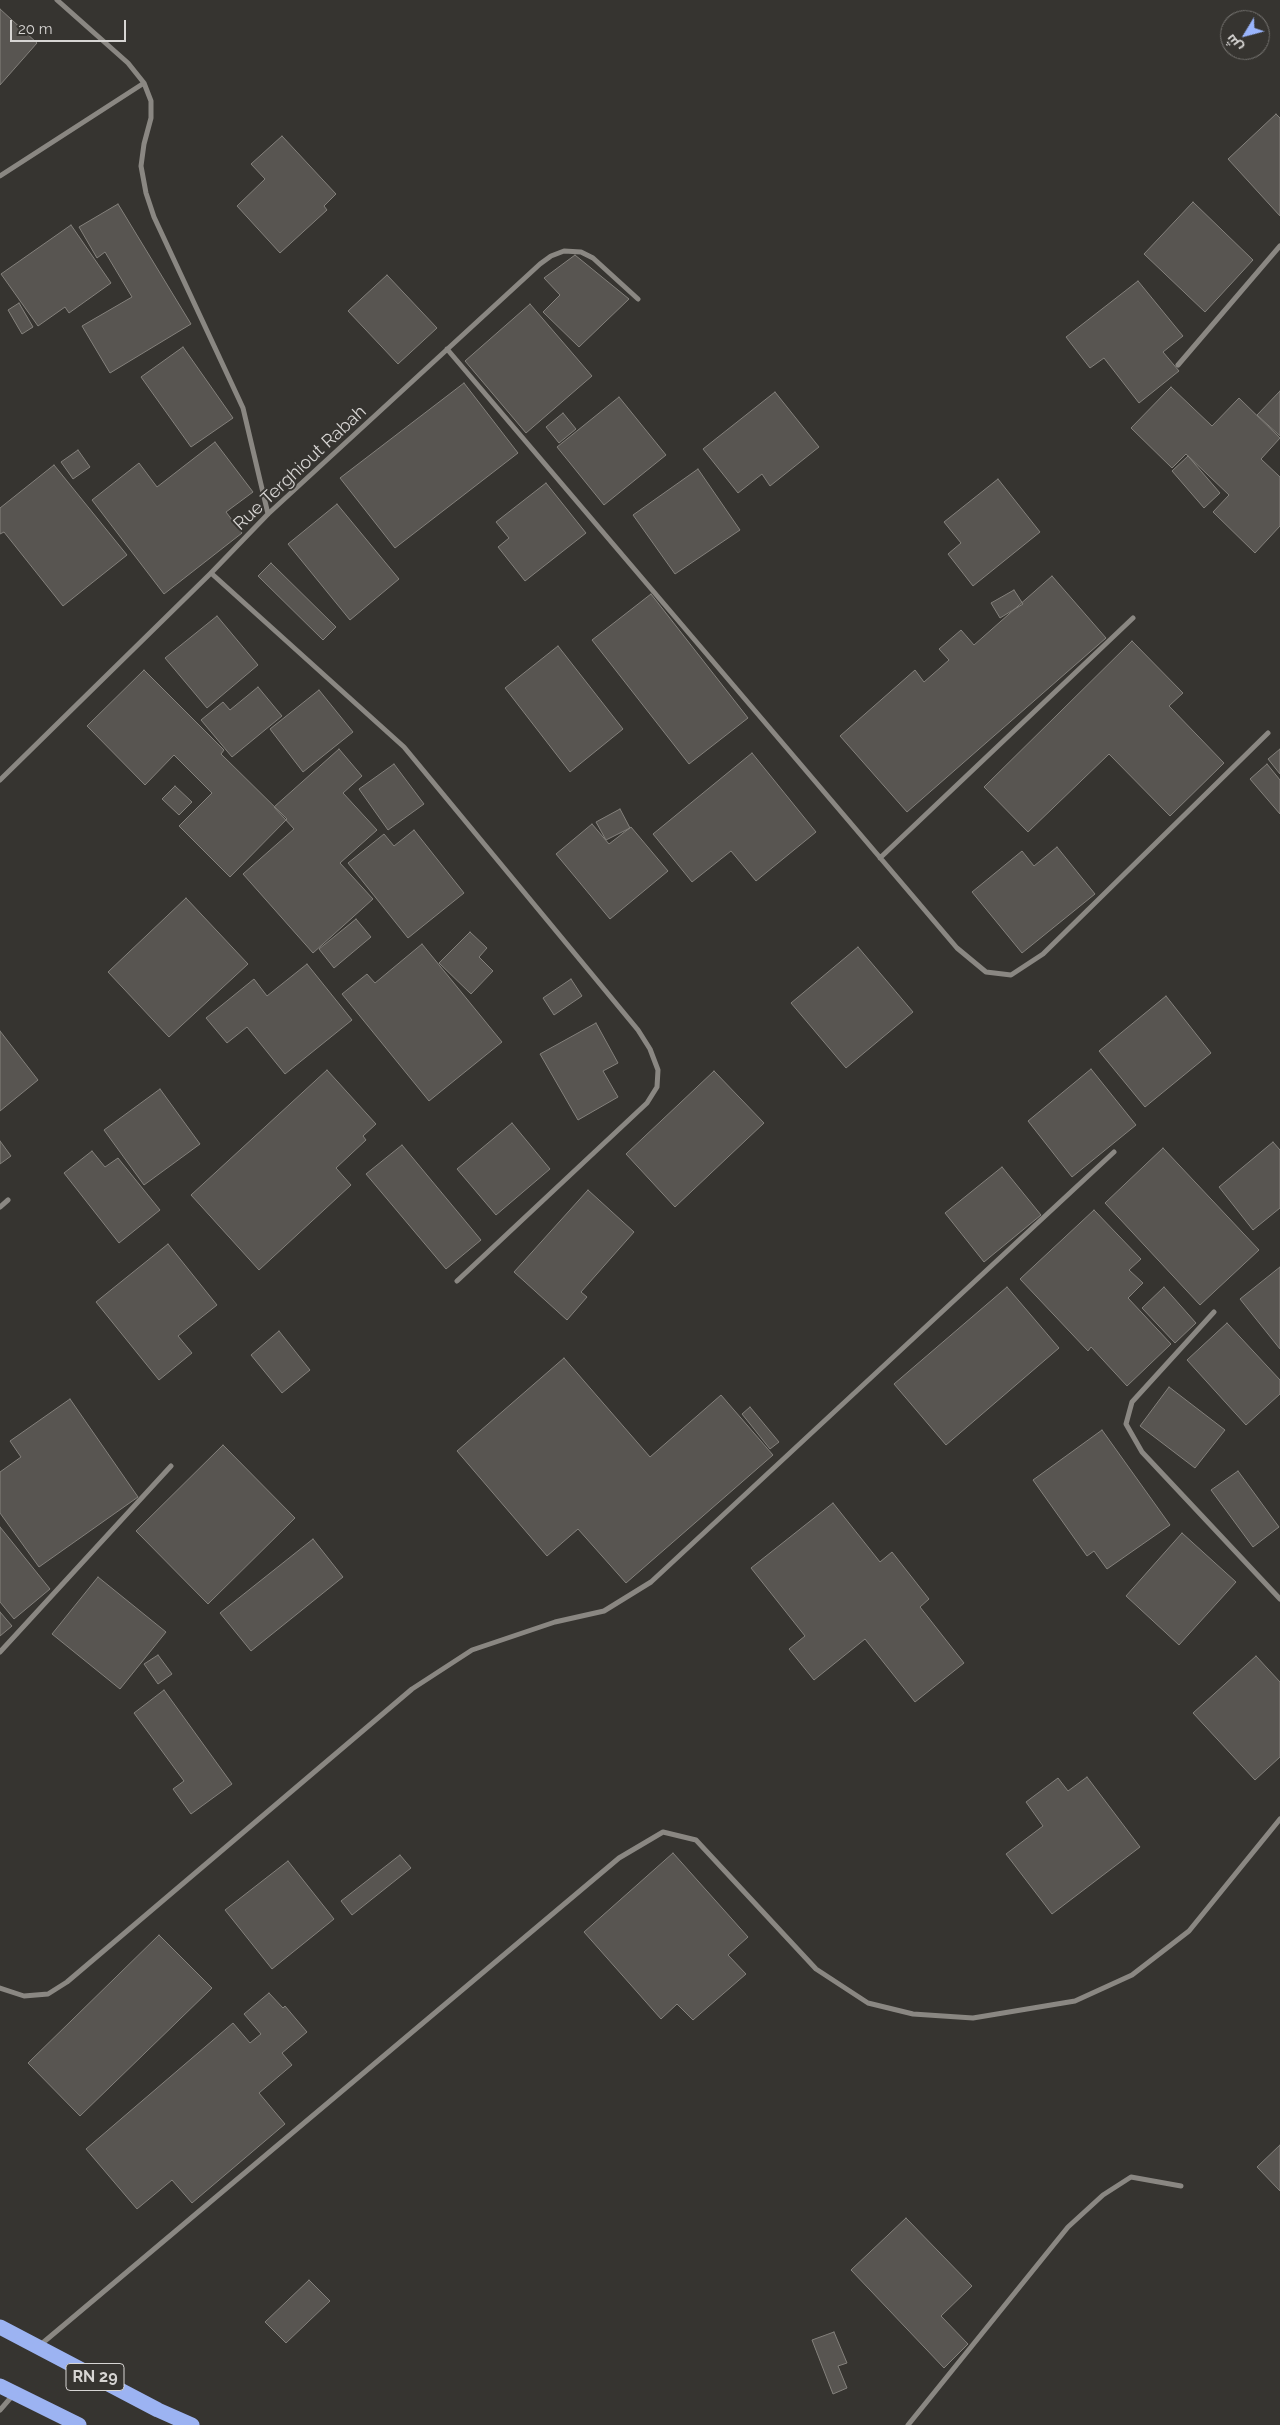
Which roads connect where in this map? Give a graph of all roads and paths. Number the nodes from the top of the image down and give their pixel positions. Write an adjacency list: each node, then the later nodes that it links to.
1 (57, 0): 2 (street)
2 (144, 83): 3 (street); 8 (street)
3 (0, 176)
4 (1280, 246): 7 (street)
5 (638, 299): 6 (street, Rue Terghiout Rabah)
6 (448, 349): 8 (street, Rue Terghiout Rabah); 13 (street)
7 (1178, 365)
8 (268, 514): 9 (street, Rue Terghiout Rabah)
9 (211, 573): 12 (street, Rue Terghiout Rabah); 17 (street)
10 (1133, 618): 13 (street)
11 (1268, 733): 13 (street)
12 (0, 780)
13 (880, 858)
14 (1114, 1152): 23 (street)
15 (8, 1200): 16 (street)
16 (0, 1207)
17 (457, 1281)
18 (1214, 1312): 20 (street)
19 (171, 1466): 21 (street)
20 (1280, 1599)
21 (0, 1652)
22 (1280, 1819): 26 (street)
23 (0, 1988)
24 (1181, 2186): 32 (street)
25 (0, 2327): 26 (highway, RN 29)
26 (37, 2347): 31 (highway, RN 29)
27 (0, 2386): 28 (highway, RN 29)
28 (14, 2394): 29 (street); 30 (highway, RN 29)
29 (0, 2410)
30 (79, 2425)
31 (192, 2425)
32 (908, 2425)

